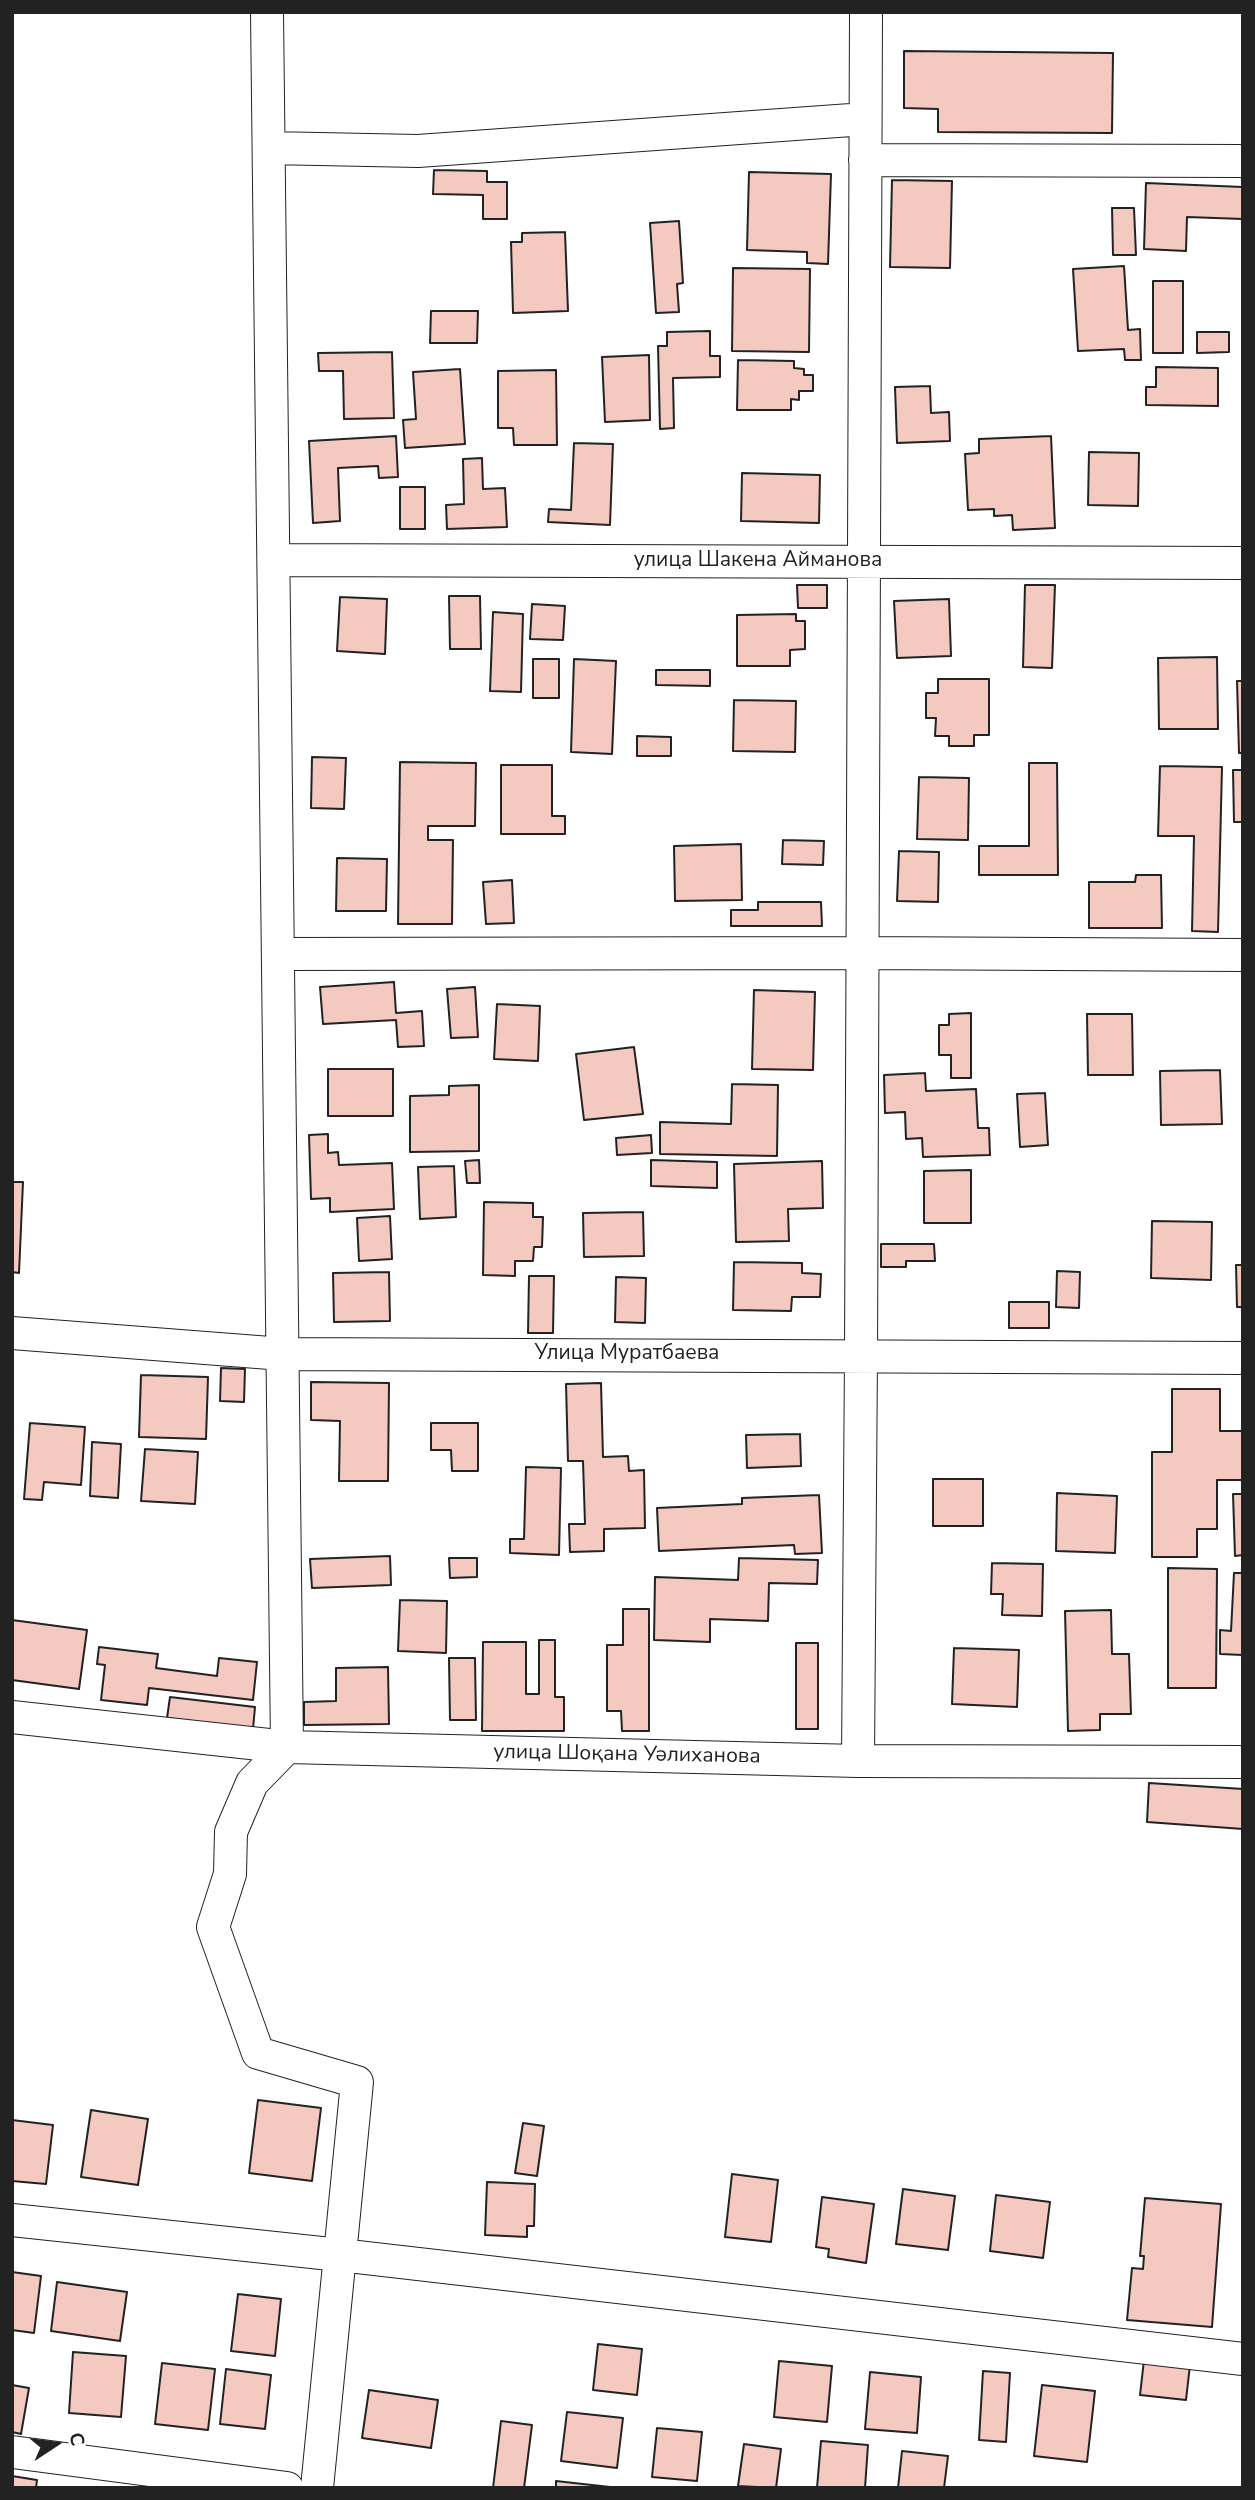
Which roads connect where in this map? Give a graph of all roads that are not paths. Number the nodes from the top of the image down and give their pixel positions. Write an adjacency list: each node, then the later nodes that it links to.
1 (267, 12): 4 (street)
2 (866, 12): 3 (street)
3 (865, 119): 4 (street); 5 (street)
4 (269, 148): 7 (street)
5 (865, 160): 6 (street); 8 (street)
6 (1243, 161)
7 (274, 559): 8 (street, улица Шакена Айманова); 11 (street)
8 (863, 562): 9 (street, улица Шакена Айманова); 10 (street)
9 (1243, 563)
10 (861, 953): 11 (street); 12 (street); 15 (street)
11 (278, 954): 14 (street)
12 (1243, 956)
13 (12, 1333): 14 (street, Улица Муратбаева)
14 (283, 1353): 15 (street, Улица Муратбаева); 18 (street)
15 (861, 1355): 16 (street, Улица Муратбаева); 19 (street)
16 (1243, 1358)
17 (12, 1717): 18 (street, улица Шоқана Уәлиханова)
18 (288, 1746): 19 (street, улица Шоқана Уәлиханова); 22 (street)
19 (858, 1761): 20 (street, улица Шоқана Уәлиханова)
20 (1243, 1762)
21 (12, 2220): 22 (street)
22 (340, 2255): 23 (street); 26 (street)
23 (1243, 2359)
24 (12, 2452): 25 (street)
25 (287, 2488)
26 (317, 2488)

